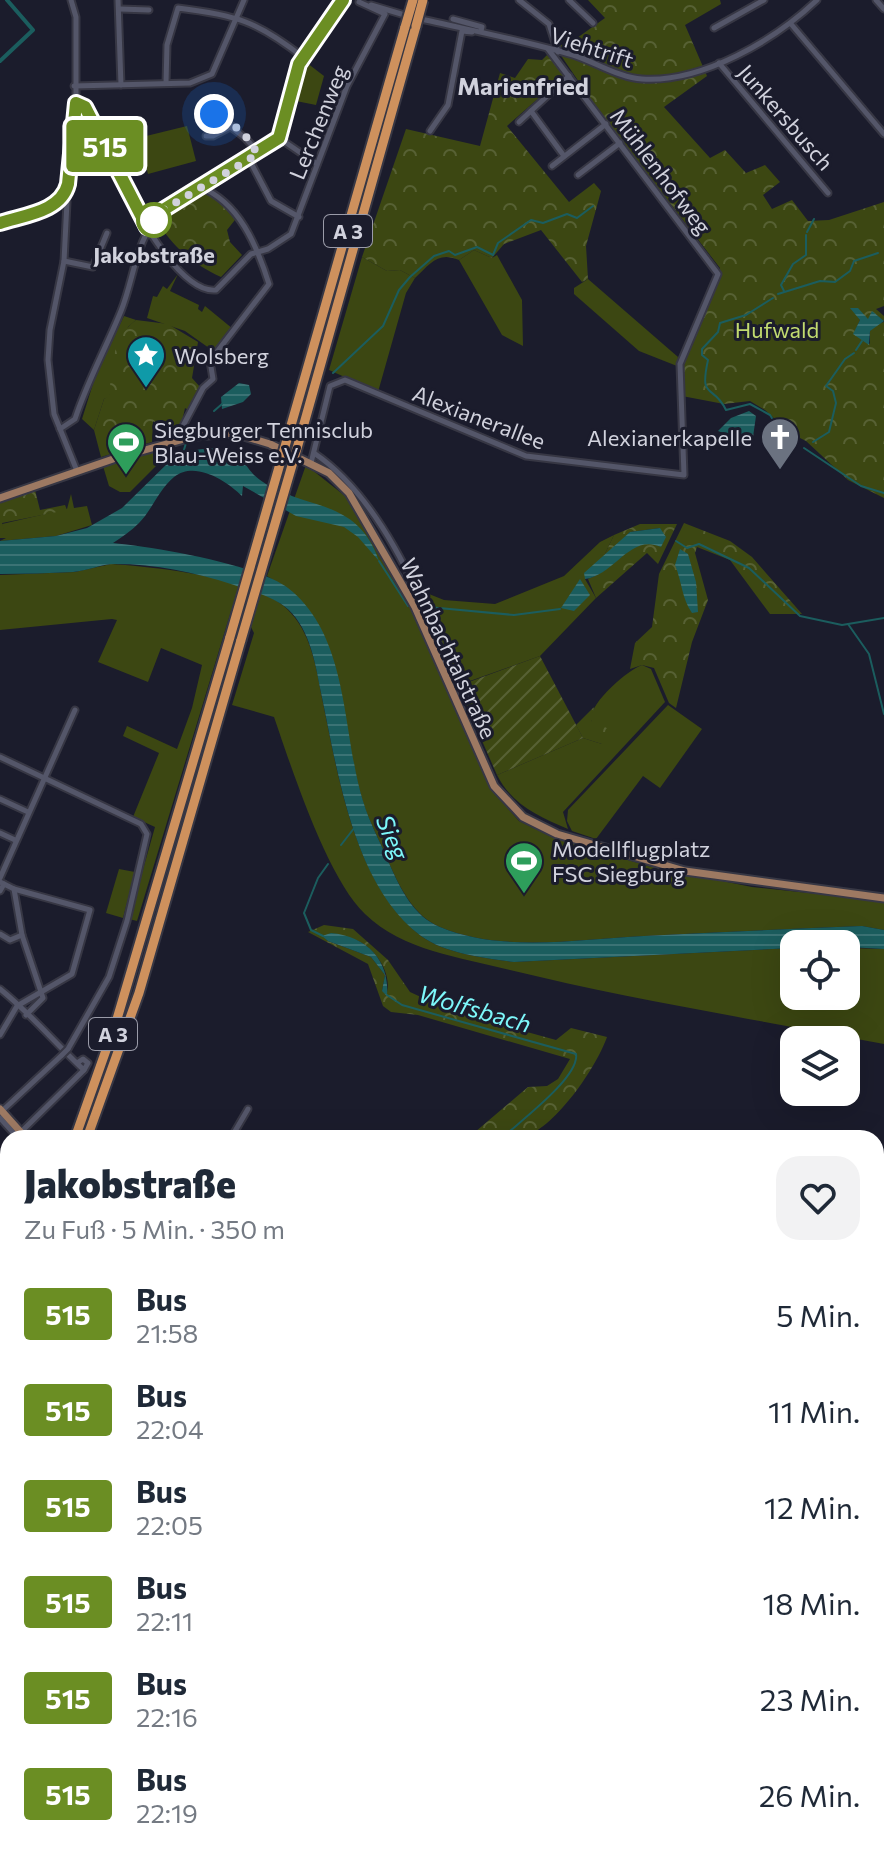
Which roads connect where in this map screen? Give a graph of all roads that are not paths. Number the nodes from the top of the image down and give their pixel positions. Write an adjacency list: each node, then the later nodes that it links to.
1 (71, 0): 31 (street)
2 (118, 0): 14 (street)
3 (244, 0): 17 (street)
4 (343, 0): 26 (street)
5 (413, 0): 21 (highway, A 3, bridge)
6 (423, 0): 21 (highway, A 3, bridge)
7 (519, 0): 25 (street)
8 (569, 0): 19 (street)
9 (764, 0): 13 (street)
10 (817, 0): 20 (street, Viehtrift)
11 (876, 0): 15 (street)
12 (356, 1): 23 (street, Viehtrift); 46 (street, Lerchenweg)
13 (754, 2): 22 (street)
14 (120, 9): 16 (street); 30 (street)
15 (884, 9)
16 (149, 10)
17 (237, 17): 26 (street); 29 (street); 29 (street)
18 (453, 19): 23 (street, Viehtrift)
19 (593, 23)
20 (791, 24): 27 (street, Viehtrift); 39 (street)
21 (411, 26): 88 (highway, A 3, bridge); 89 (highway, A 3, bridge)
22 (714, 28)
23 (481, 31): 24 (street, Viehtrift); 38 (street)
24 (548, 49): 25 (street, Viehtrift); 28 (street, Mühlenhofweg)
25 (558, 52): 27 (street, Viehtrift)
26 (304, 58): 41 (street)
27 (719, 63): 50 (street, Junkersbusch)
28 (569, 76): 34 (street); 36 (street, Mühlenhofweg)
29 (166, 83): 30 (street)
30 (121, 85): 31 (street)
31 (74, 86): 33 (street)
32 (211, 100): 37 (street)
33 (76, 103): 51 (street); 54 (street)
34 (531, 111): 35 (street); 44 (street)
35 (519, 122)
36 (606, 124): 42 (street, Mühlenhofweg); 44 (street)
37 (233, 126): 40 (street); 43 (street)
38 (430, 131)
39 (884, 134)
40 (206, 136)
41 (279, 138): 43 (street); 46 (street)
42 (620, 143): 48 (street); 58 (street, Mühlenhofweg)
43 (258, 154): 45 (street)
44 (564, 156): 47 (street)
45 (249, 159): 49 (street); 52 (street)
46 (317, 164): 52 (street, Lerchenweg)
47 (552, 166)
48 (578, 175)
49 (199, 187): 54 (street); 56 (street)
50 (828, 193)
51 (64, 196): 53 (street); 57 (street)
52 (299, 217): 56 (street, Lerchenweg)
53 (0, 223)
54 (147, 227): 56 (street); 59 (street)
55 (107, 233): 57 (street)
56 (257, 253): 60 (street)
57 (64, 261): 59 (street)
58 (718, 274): 61 (street, Alexianerallee)
59 (60, 429): 63 (street)
60 (175, 441): 62 (main road, Wahnbachtalstraße); 63 (main road, Wahnbachtalstraße)
61 (314, 453): 62 (street, Alexianerallee); 65 (street)
62 (311, 463): 76 (main road, Wahnbachtalstraße)
63 (77, 471): 64 (main road, Wahnbachtalstraße)
64 (0, 498)
65 (472, 698)
66 (75, 710): 68 (street)
67 (0, 757): 68 (street)
68 (44, 777): 70 (street); 85 (street, bridge)
69 (0, 799): 70 (street)
70 (28, 812): 72 (street)
71 (0, 833): 72 (street)
72 (15, 840): 73 (street)
73 (1, 882): 74 (street); 75 (street)
74 (14, 889): 77 (street); 80 (street)
75 (0, 891)
76 (884, 898)
77 (22, 935): 78 (street); 80 (street)
78 (1, 937)
79 (0, 989): 81 (street)
80 (41, 993): 81 (street); 82 (street)
81 (17, 1006): 82 (street); 83 (street)
82 (26, 1015): 87 (street)
83 (0, 1035)
84 (248, 1109): 90 (street)
85 (1, 1113): 86 (main road)
86 (17, 1130)
87 (28, 1130)
88 (78, 1130)
89 (90, 1130)
90 (236, 1130)

